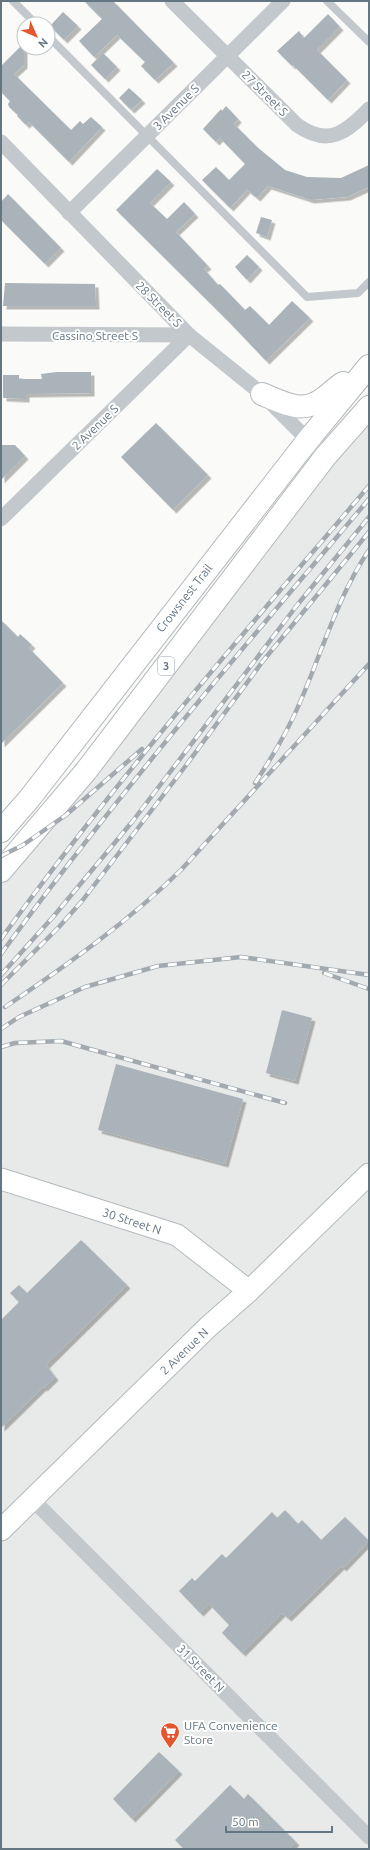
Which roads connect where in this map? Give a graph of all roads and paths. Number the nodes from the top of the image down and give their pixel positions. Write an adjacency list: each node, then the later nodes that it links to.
1 (13, 1): 5 (lane)
2 (172, 1): 8 (street, 27 Street S)
3 (283, 1): 8 (street, 3 Avenue S)
4 (327, 1): 6 (lane)
5 (28, 16)
6 (369, 42)
7 (56, 44): 10 (lane)
8 (228, 56): 9 (street, 27 Street S); 10 (street, 3 Avenue S)
9 (369, 109)
10 (147, 136): 12 (street, 3 Avenue S); 13 (lane)
11 (1, 142): 12 (street, 28 Street S)
12 (69, 213): 15 (street, 28 Street S)
13 (369, 282)
14 (1, 334): 15 (street, Cassino Street S)
15 (189, 335): 17 (street, 28 Street S); 21 (street, 2 Avenue S)
16 (369, 366): 17 (highway); 19 (highway, Crowsnest Trail / 3)
17 (262, 394): 19 (street, 28 Street S)
18 (369, 407): 20 (highway, 3)
19 (308, 440): 20 (street, 28 Street S); 22 (highway, Crowsnest Trail / 3)
20 (325, 457): 23 (highway, 3)
21 (1, 519)
22 (1, 831)
23 (1, 871)
24 (369, 1174): 26 (street, 2 Avenue N)
25 (1, 1179): 26 (street, 30 Street N)
26 (249, 1291): 27 (street, 2 Avenue N)
27 (33, 1500): 28 (street, 2 Avenue N); 29 (street, 31 Street N)
28 (1, 1530)
29 (369, 1837)

